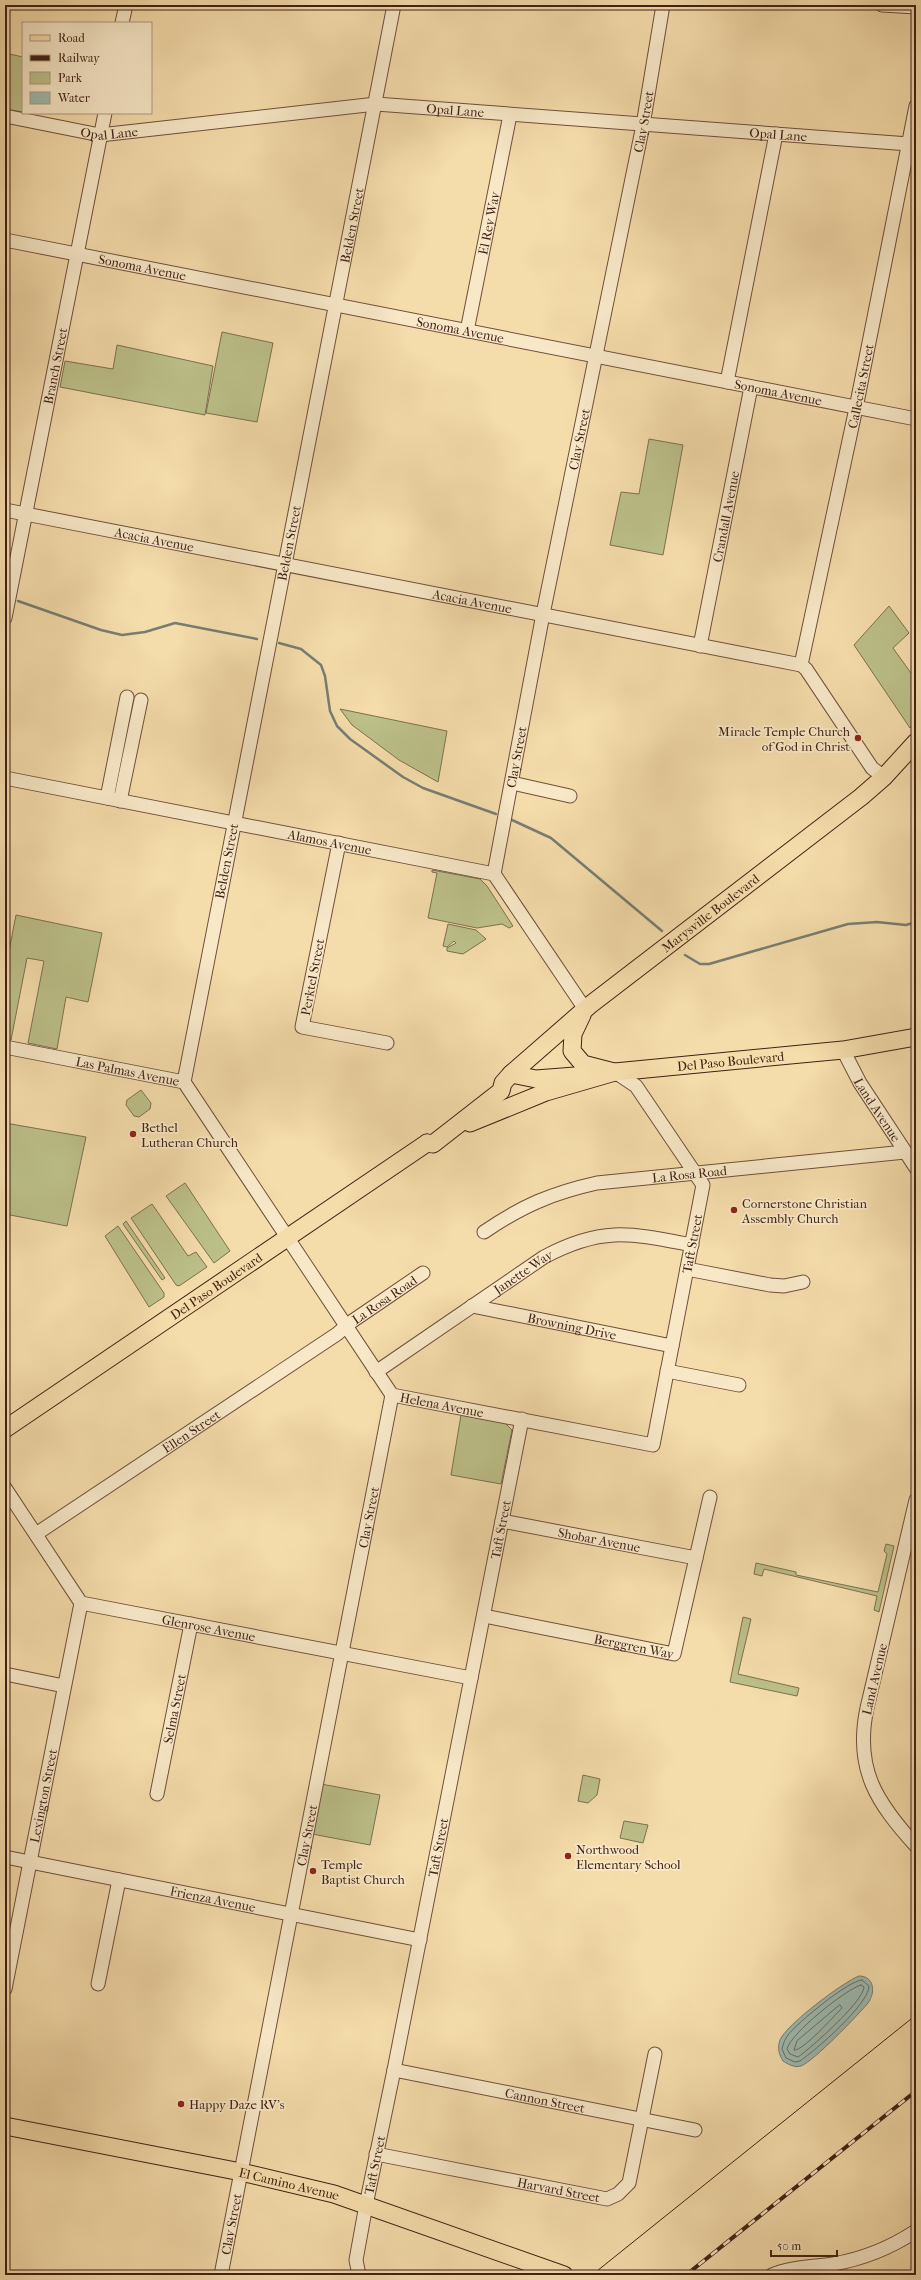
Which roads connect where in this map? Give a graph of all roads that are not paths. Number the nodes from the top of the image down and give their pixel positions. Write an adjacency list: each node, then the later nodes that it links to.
1 (126, 5): 6 (street)
2 (394, 5): 7 (street, Belden Street)
3 (662, 5): 12 (street, Clay Street)
4 (882, 5): 5 (street)
5 (916, 7)
6 (122, 22)
7 (376, 104): 10 (street, Opal Lane); 14 (street, Opal Lane); 18 (street, Belden Street)
8 (916, 106): 15 (street, Callecita Street)
9 (105, 114): 14 (street, Branch Street)
10 (510, 115): 12 (street, Opal Lane); 19 (street, El Rey Way)
11 (5, 116): 14 (street, Opal Lane)
12 (643, 125): 13 (street, Opal Lane); 20 (street, Clay Street)
13 (776, 134): 15 (street, Opal Lane); 21 (street)
14 (100, 135): 17 (street, Branch Street)
15 (908, 144): 23 (street, Callecita Street)
16 (5, 240): 17 (street, Sonoma Avenue)
17 (77, 254): 18 (street, Sonoma Avenue); 26 (street, Branch Street)
18 (337, 306): 19 (street, Sonoma Avenue); 27 (street, Belden Street)
19 (467, 331): 20 (street, Sonoma Avenue)
20 (597, 357): 21 (street, Sonoma Avenue); 28 (street, Clay Street)
21 (727, 382): 22 (street, Sonoma Avenue)
22 (751, 387): 23 (street, Sonoma Avenue); 30 (street, Crandall Avenue)
23 (856, 408): 24 (street, Sonoma Avenue); 31 (street, Callecita Street)
24 (916, 419)
25 (5, 510): 26 (street, Acacia Avenue)
26 (26, 514): 27 (street, Acacia Avenue); 29 (street, Branch Street)
27 (284, 564): 28 (street, Acacia Avenue); 41 (street, Belden Street)
28 (543, 614): 30 (street, Acacia Avenue); 37 (street, Clay Street)
29 (5, 618)
30 (700, 646): 31 (street, Acacia Avenue)
31 (801, 665): 35 (street)
32 (141, 700): 33 (street)
33 (138, 713): 39 (street); 40 (street)
34 (916, 742): 35 (main road, Marysville Boulevard)
35 (884, 777): 44 (main road, Marysville Boulevard)
36 (5, 778): 39 (street, Alamos Avenue)
37 (512, 783): 38 (street); 43 (street, Clay Street)
38 (570, 796)
39 (107, 798): 40 (street, Alamos Avenue)
40 (120, 801): 41 (street, Alamos Avenue)
41 (233, 823): 42 (street, Alamos Avenue); 51 (street, Belden Street)
42 (339, 843): 43 (street, Alamos Avenue); 46 (street, Perktel Street)
43 (494, 874): 44 (street)
44 (585, 1009): 49 (main road); 50 (main road, Marysville Boulevard)
45 (916, 1037): 48 (main road, Del Paso Boulevard)
46 (387, 1043)
47 (5, 1047): 51 (street, Las Palmas Avenue)
48 (843, 1050): 49 (main road, Del Paso Boulevard); 55 (street, Land Avenue)
49 (615, 1072): 50 (main road); 52 (main road, Del Paso Boulevard); 57 (street, Taft Street)
50 (507, 1079): 52 (main road); 53 (main road, Marysville Boulevard); 54 (main road, Marysville Boulevard)
51 (184, 1082): 59 (street, Las Palmas Avenue)
52 (546, 1092): 53 (main road, Del Paso Boulevard)
53 (446, 1134): 54 (main road, Marysville Boulevard)
54 (427, 1143): 59 (main road, Del Paso Boulevard)
55 (909, 1153): 56 (street, Land Avenue); 57 (street, La Rosa Road)
56 (916, 1168)
57 (695, 1173): 58 (street, La Rosa Road); 60 (street, Taft Street)
58 (484, 1232)
59 (288, 1239): 65 (street, Helena Avenue); 72 (main road, Del Paso Boulevard)
60 (692, 1245): 61 (street, Taft Street); 64 (street, Janette Way)
61 (687, 1269): 63 (street); 66 (street, Taft Street)
62 (424, 1273): 65 (street, La Rosa Road)
63 (803, 1282)
64 (472, 1306): 66 (street, Browning Drive); 68 (street, Janette Way)
65 (347, 1327): 68 (street, Helena Avenue); 78 (street, Ellen Street)
66 (672, 1346): 67 (street, Taft Street)
67 (667, 1371): 69 (street); 73 (street, Taft Street)
68 (376, 1372): 70 (street, Helena Avenue)
69 (739, 1385)
70 (392, 1395): 71 (street, Helena Avenue); 83 (street, Clay Street)
71 (522, 1419): 73 (street, Helena Avenue); 77 (street, Taft Street)
72 (5, 1429)
73 (653, 1445)
74 (5, 1488): 78 (street)
75 (710, 1497): 79 (street, Berggren Way)
76 (916, 1500): 88 (street, Land Avenue)
77 (502, 1520): 79 (street, Shobar Avenue); 81 (street, Taft Street)
78 (36, 1534): 80 (street)
79 (696, 1558): 81 (street, Berggren Way)
80 (81, 1603): 82 (street, Glenrose Avenue); 86 (street, Lexington Street)
81 (484, 1616): 85 (street, Taft Street)
82 (190, 1624): 83 (street, Glenrose Avenue); 87 (street, Selma Street)
83 (342, 1653): 85 (street, Glenrose Avenue); 92 (street, Clay Street)
84 (5, 1674): 86 (street)
85 (471, 1678): 93 (street, Taft Street)
86 (64, 1686): 90 (street, Lexington Street)
87 (157, 1794)
88 (916, 1846)
89 (5, 1857): 90 (street, Frienza Avenue)
90 (30, 1862): 91 (street, Frienza Avenue); 95 (street, Lexington Street)
91 (118, 1880): 92 (street, Frienza Avenue); 94 (street)
92 (291, 1914): 93 (street, Frienza Avenue); 102 (street, Clay Street)
93 (420, 1940): 97 (street, Taft Street)
94 (98, 1984)
95 (5, 1989)
96 (655, 2054): 98 (street, Harvard Street)
97 (394, 2070): 98 (street, Cannon Street); 101 (street, Taft Street)
98 (641, 2119): 100 (street, Cannon Street); 101 (street, Harvard Street)
99 (5, 2126): 102 (main road, El Camino Avenue)
100 (695, 2130)
101 (376, 2154): 103 (street, Taft Street)
102 (241, 2172): 103 (main road, El Camino Avenue); 105 (street, Clay Street)
103 (366, 2205): 106 (street, Taft Street); 107 (main road, El Camino Avenue)
104 (916, 2231): 108 (street)
105 (221, 2275)
106 (359, 2275)
107 (564, 2275)
108 (772, 2275)

